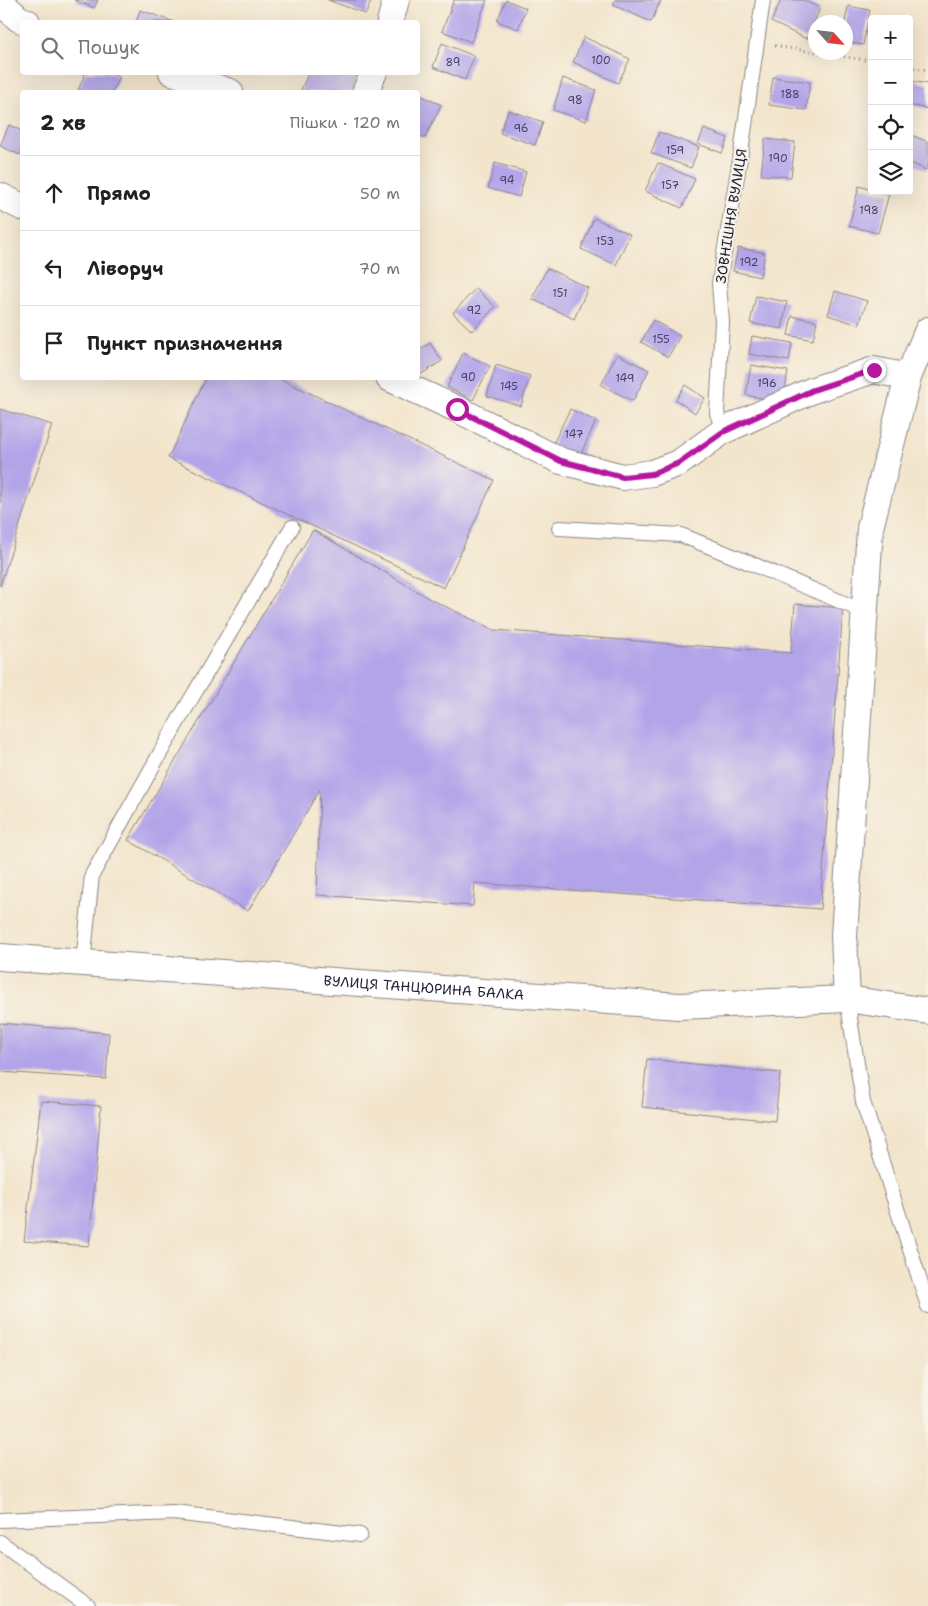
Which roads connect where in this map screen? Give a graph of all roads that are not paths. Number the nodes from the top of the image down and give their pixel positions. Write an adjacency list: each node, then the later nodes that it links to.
1 (396, 0): 3 (street)
2 (763, 0): 13 (lane, ЗОВНІШНЯ ВУЛИЦЯ)
3 (391, 20)
4 (181, 75): 6 (street)
5 (373, 75): 7 (street)
6 (224, 90)
7 (366, 90)
8 (0, 196): 9 (street)
9 (20, 205)
10 (928, 330): 11 (street)
11 (908, 377): 13 (street); 16 (street)
12 (393, 380): 13 (street)
13 (723, 432)
14 (292, 527): 18 (lane)
15 (559, 528): 16 (lane)
16 (865, 612): 19 (street)
17 (0, 957): 18 (street, ВУЛИЦЯ ТАНЦЮРИНА БАЛКА)
18 (83, 963): 19 (street, ВУЛИЦЯ ТАНЦЮРИНА БАЛКА)
19 (847, 999): 20 (street, ВУЛИЦЯ ТАНЦЮРИНА БАЛКА); 21 (lane)
20 (928, 1011)
21 (928, 1306)
22 (0, 1520): 23 (lane)
23 (360, 1535)
24 (0, 1542): 25 (lane)
25 (88, 1606)

